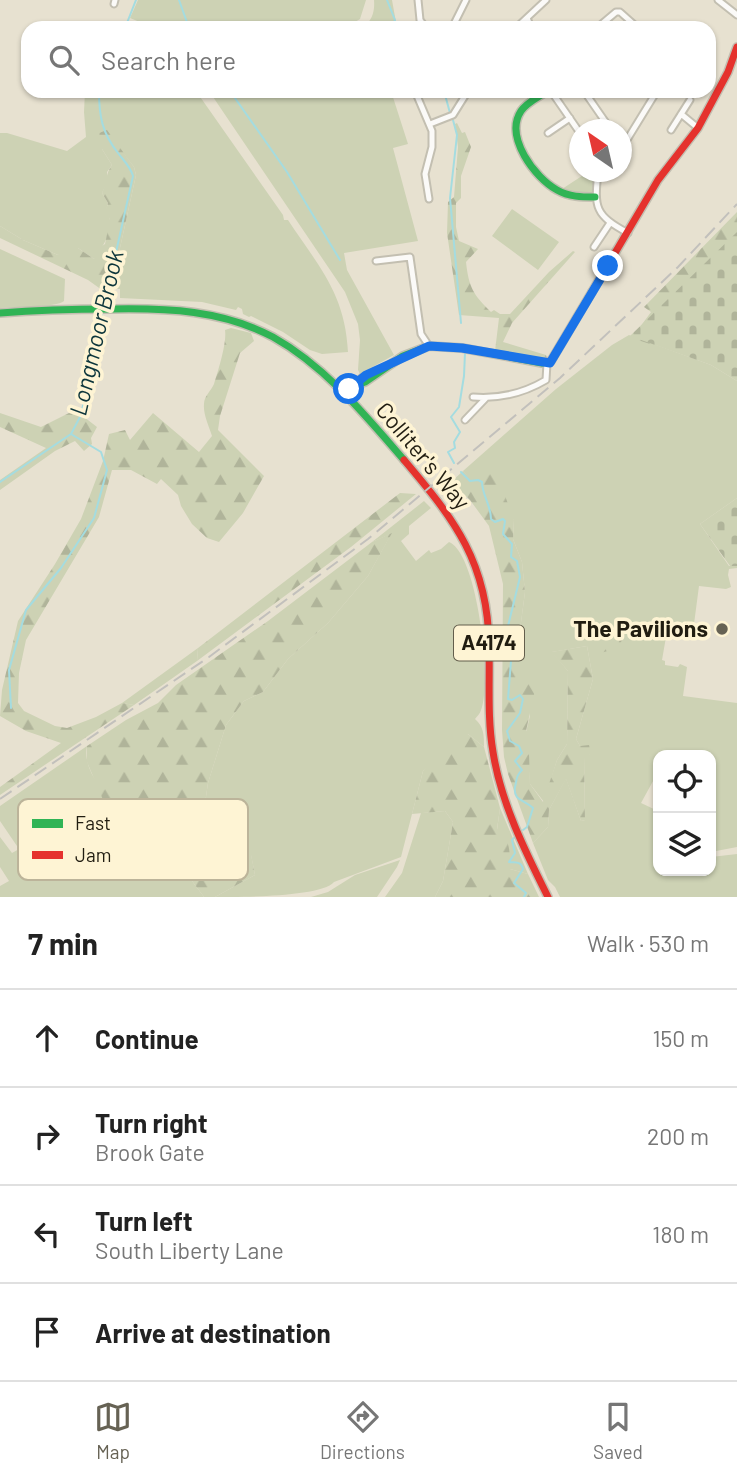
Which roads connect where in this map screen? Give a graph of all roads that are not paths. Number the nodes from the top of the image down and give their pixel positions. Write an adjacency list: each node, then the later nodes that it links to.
1 (418, 0): 7 (street)
2 (466, 0): 8 (street)
3 (546, 0): 6 (street)
4 (718, 0): 5 (street)
5 (737, 15)
6 (527, 18): 9 (street); 10 (street)
7 (421, 21)
8 (456, 21)
9 (524, 21)
10 (528, 21)
11 (605, 21): 12 (street)
12 (630, 21)
13 (737, 47): 14 (main road)
14 (716, 87)
15 (418, 98): 26 (street)
16 (464, 98): 26 (street)
17 (539, 98): 32 (main road)
18 (554, 98): 24 (street)
19 (589, 98): 25 (street)
20 (653, 98): 28 (street)
21 (710, 98): 27 (main road)
22 (690, 100): 23 (street)
23 (681, 114): 27 (street); 29 (street)
24 (570, 118): 30 (street)
25 (603, 119)
26 (430, 124): 33 (street)
27 (698, 128): 35 (main road)
28 (632, 130)
29 (671, 130)
30 (548, 133)
31 (597, 182): 32 (street)
32 (595, 197): 34 (street)
33 (429, 199)
34 (610, 223): 35 (street); 36 (street)
35 (628, 233): 40 (main road)
36 (594, 247)
37 (376, 261): 39 (street)
38 (0, 313): 42 (main road, Colliter's Way / A4174)
39 (429, 346): 40 (main road); 41 (main road)
40 (547, 363): 44 (street)
41 (354, 386): 42 (street)
42 (343, 394): 46 (main road, Colliter's Way / A4174)
43 (472, 397): 44 (street)
44 (486, 398): 45 (street)
45 (465, 420)
46 (548, 897)

